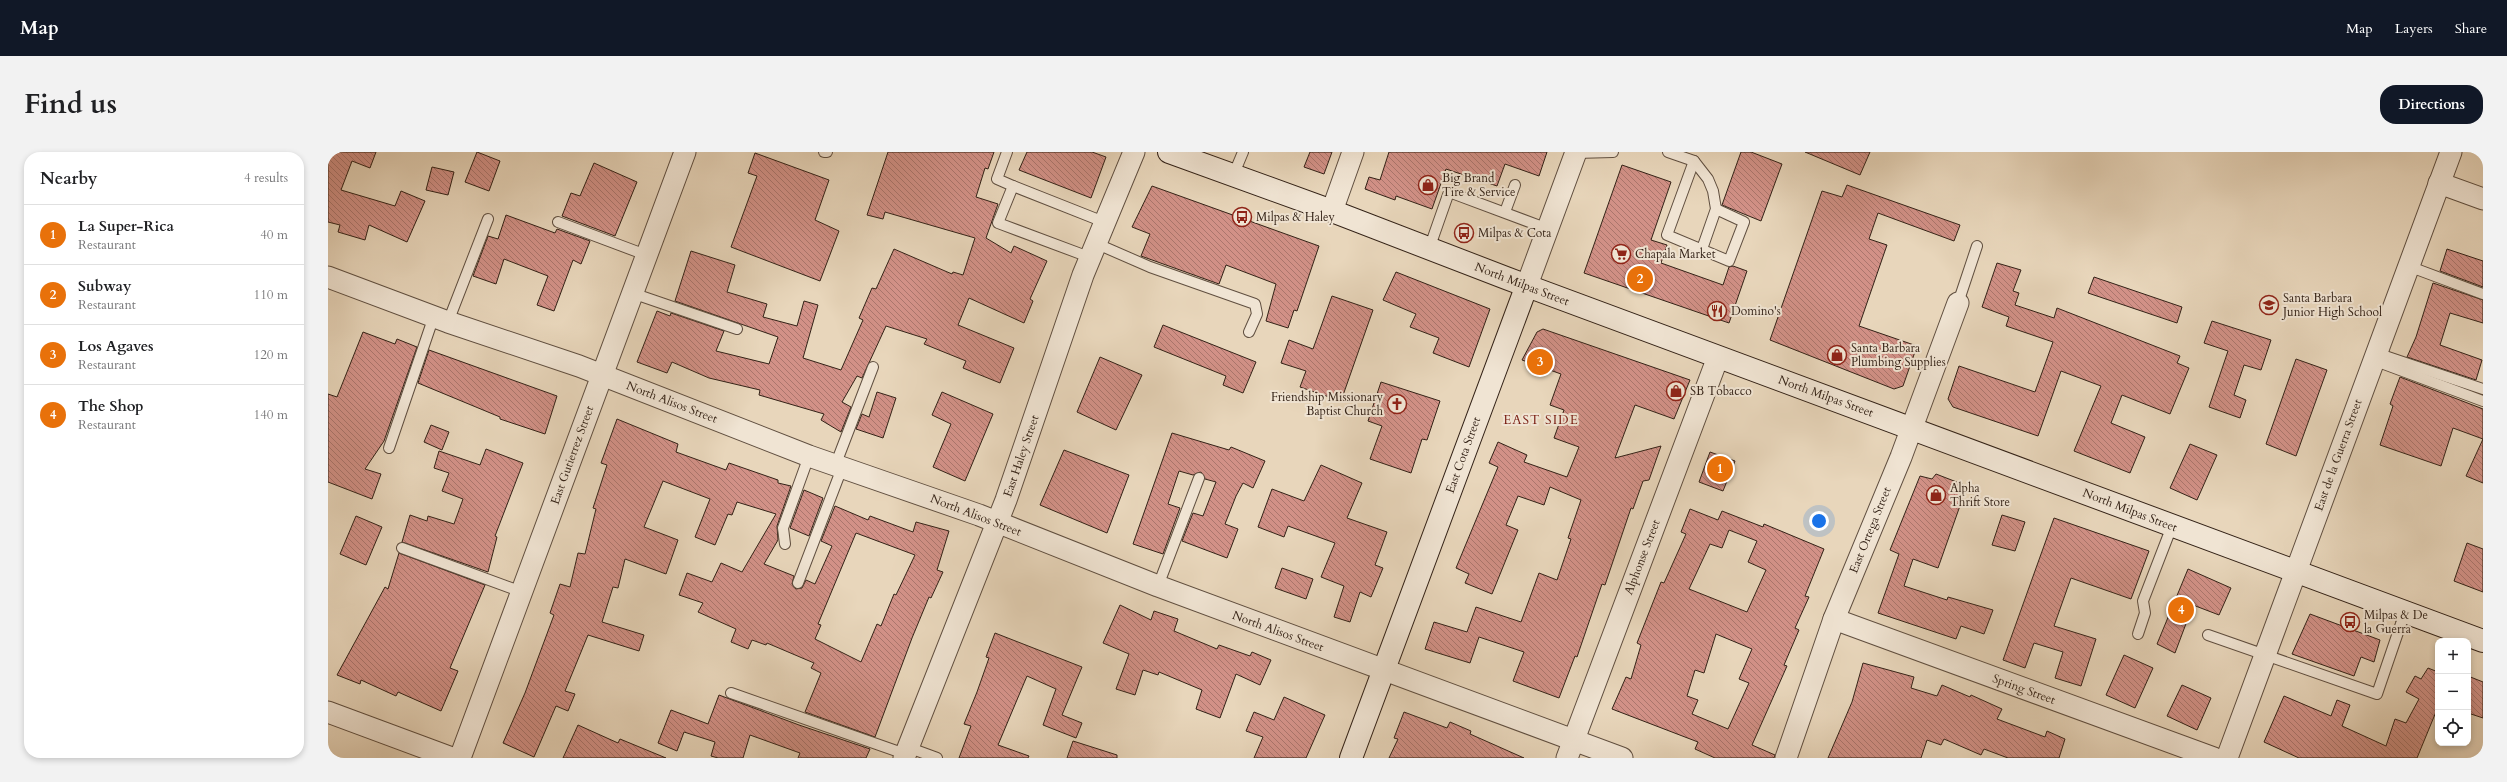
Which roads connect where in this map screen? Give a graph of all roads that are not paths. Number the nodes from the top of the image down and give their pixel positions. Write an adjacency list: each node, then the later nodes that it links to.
1 (685, 152): 28 (street, East Gutierrez Street)
2 (1007, 152): 15 (lane)
3 (1134, 152): 22 (street, East Haley Street)
4 (1170, 152): 12 (main road, North Milpas Street)
5 (1243, 152): 12 (lane)
6 (1353, 152): 18 (street)
7 (1576, 152): 8 (lane); 23 (street, East Cota Street)
8 (1613, 152)
9 (1668, 152): 11 (lane)
10 (2451, 152): 13 (street, East de la Guerra Street)
11 (1694, 161): 17 (lane); 26 (lane)
12 (1234, 176): 18 (main road, North Milpas Street)
13 (2439, 182): 16 (street); 29 (street, East de la Guerra Street)
14 (1515, 185): 19 (lane)
15 (1013, 186): 22 (lane); 27 (lane)
16 (2483, 199)
17 (1716, 209): 26 (lane); 26 (lane)
18 (1332, 210): 25 (main road, North Milpas Street)
19 (1505, 212): 23 (lane); 25 (lane)
20 (488, 218): 35 (lane)
21 (558, 222): 28 (lane)
22 (1104, 222): 27 (street, East Haley Street)
23 (1548, 229): 31 (street, East Cota Street)
24 (1977, 246): 34 (lane)
25 (1429, 249): 31 (main road, North Milpas Street)
26 (1702, 249)
27 (1092, 250): 37 (lane); 49 (street, East Haley Street)
28 (646, 255): 32 (street, East Gutierrez Street)
29 (2408, 266): 33 (lane); 39 (street, East de la Guerra Street)
30 (328, 277): 35 (street, North Alisos Street)
31 (1527, 286): 38 (main road, North Milpas Street); 63 (main road, East Cota Street)
32 (632, 293): 36 (lane); 41 (street, East Gutierrez Street)
33 (2483, 294)
34 (1958, 303): 44 (street, East Ortega Street)
35 (441, 319): 41 (street, North Alisos Street); 45 (lane)
36 (737, 329)
37 (1249, 332)
38 (1718, 357): 44 (main road, North Milpas Street); 66 (street, Alphonse Street)
39 (2375, 357): 42 (lane); 43 (lane); 53 (street, East de la Guerra Street)
40 (873, 367): 47 (lane)
41 (603, 376): 46 (street, North Alisos Street); 56 (street, East Gutierrez Street)
42 (2483, 389)
43 (2483, 401)
44 (1911, 427): 50 (main road, North Milpas Street); 58 (street, East Ortega Street)
45 (389, 448)
46 (809, 456): 47 (street, North Alisos Street); 51 (lane)
47 (838, 467): 49 (street, North Alisos Street); 54 (lane)
48 (1198, 478): 55 (lane)
49 (996, 523): 55 (street, North Alisos Street); 67 (street, East Haley Street)
50 (2172, 526): 53 (main road, North Milpas Street); 59 (lane)
51 (785, 544)
52 (402, 548): 56 (lane)
53 (2295, 572): 57 (main road, North Milpas Street); 62 (street, East de la Guerra Street)
54 (798, 583)
55 (1158, 586): 63 (street, North Alisos Street)
56 (522, 592): 69 (street, East Gutierrez Street)
57 (2405, 612): 61 (main road, North Milpas Street); 62 (lane)
58 (1834, 619): 73 (street, East Ortega Street); 74 (street, Spring Street)
59 (2138, 634)
60 (2208, 635): 62 (lane)
61 (2483, 641)
62 (2264, 656): 75 (street, East de la Guerra Street)
63 (1383, 670): 66 (street, North Alisos Street); 71 (main road, East Cota Street)
64 (731, 693): 67 (lane)
65 (328, 712): 68 (street)
66 (1571, 749): 72 (street, North Alisos Street)
67 (905, 753): 70 (lane)
68 (452, 758)
69 (460, 758)
70 (937, 758)
71 (1351, 758)
72 (1622, 758)
73 (1786, 758)
74 (2214, 758)
75 (2227, 758)

